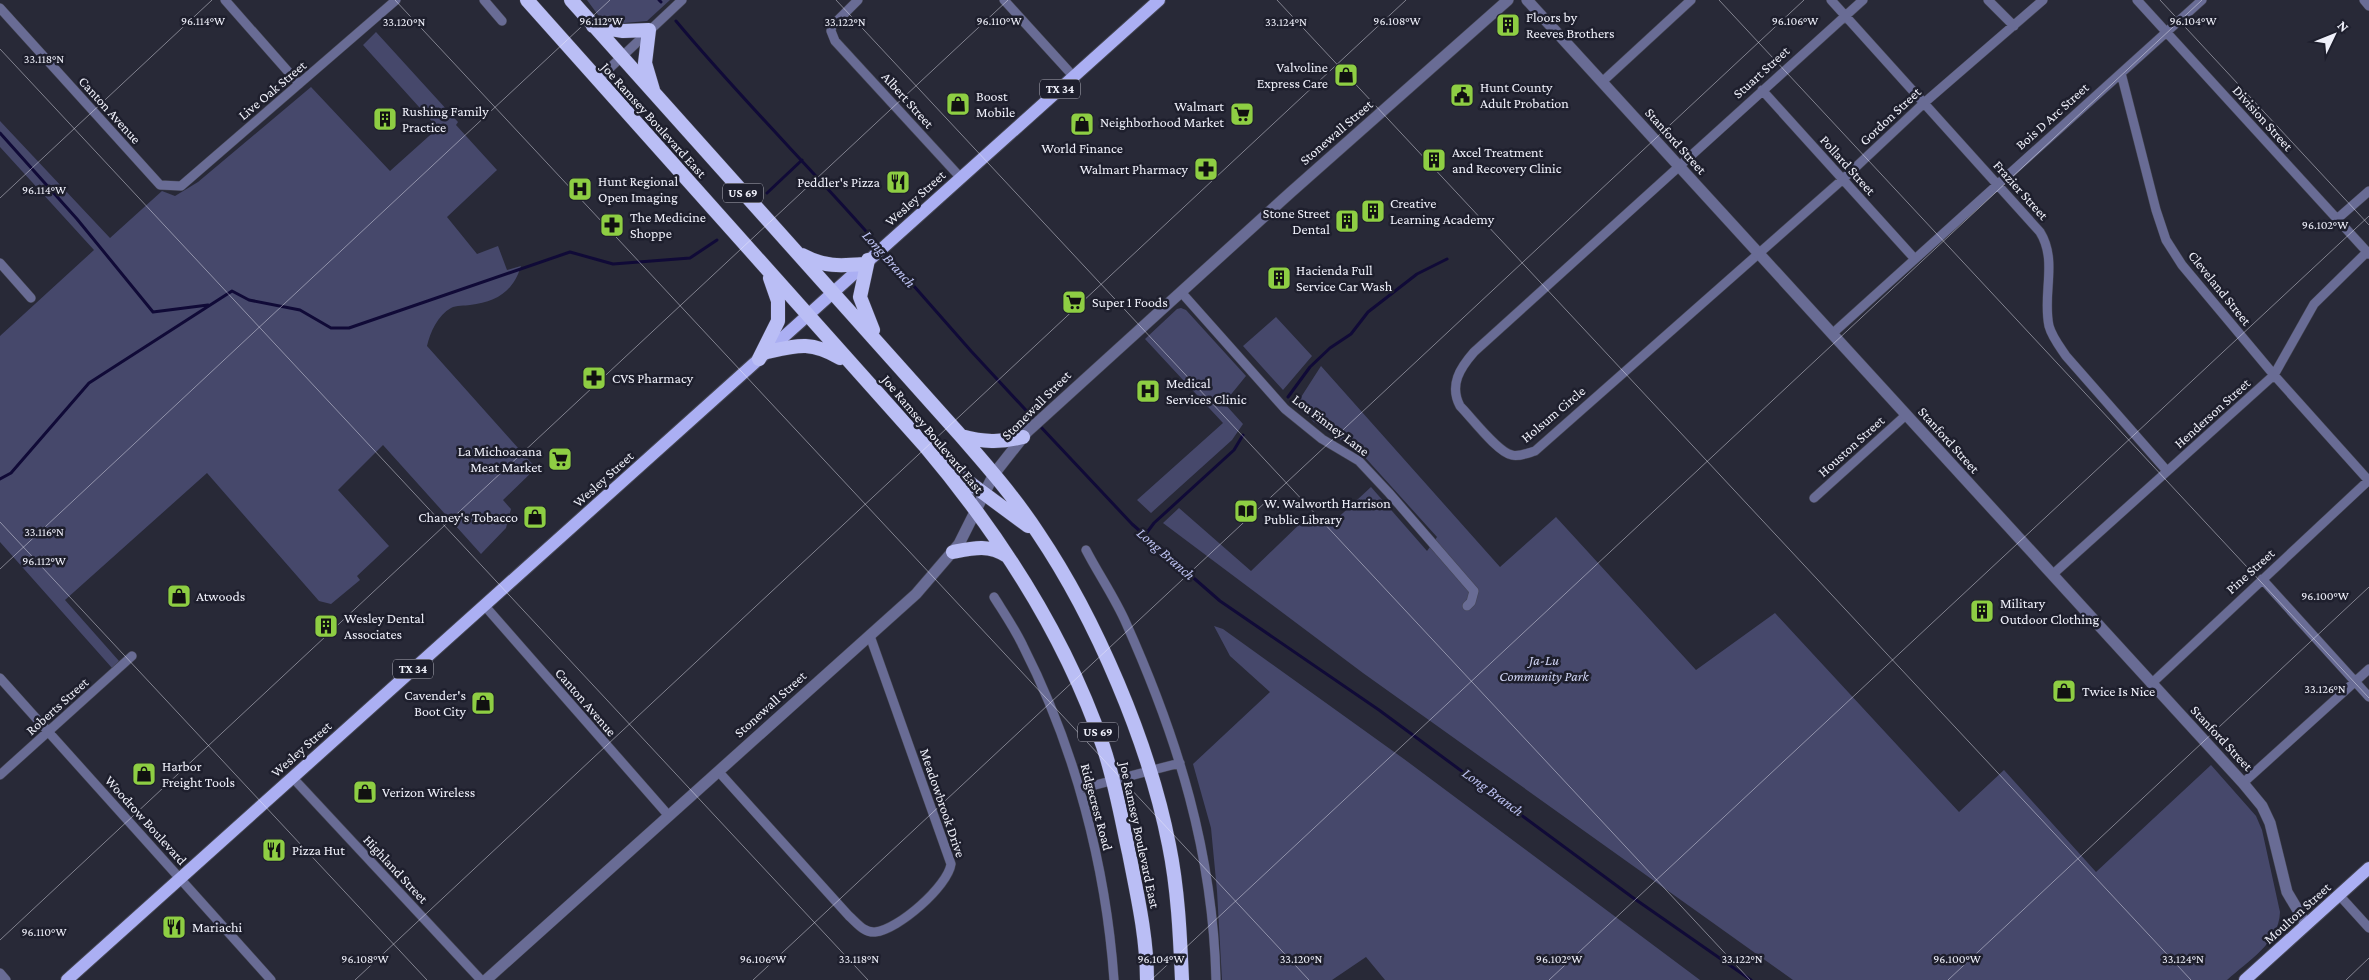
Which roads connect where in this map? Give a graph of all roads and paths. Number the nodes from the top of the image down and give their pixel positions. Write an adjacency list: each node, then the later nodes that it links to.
1 (225, 0): 31 (street)
2 (396, 0): 31 (street, Live Oak Street)
3 (484, 0): 21 (street)
4 (527, 0): 29 (highway, Joe Ramsey Boulevard East / US 69)
5 (570, 0): 22 (highway, Joe Ramsey Boulevard East / US 69)
6 (858, 0): 36 (street, Albert Street)
7 (1004, 0): 28 (street)
8 (1159, 0): 28 (main road, Wesley Street / TX 34)
9 (1508, 0): 49 (street, Stonewall Street)
10 (1527, 0): 30 (street, Stanford Street)
11 (1830, 0): 20 (street, Frazier Street)
12 (1863, 0): 20 (street, Stuart Street)
13 (1988, 0): 23 (street)
14 (2043, 0): 23 (street, Gordon Street)
15 (2137, 0): 25 (street, Division Street)
16 (2202, 0): 25 (street, Bois D Arc Street)
17 (681, 1): 24 (street)
18 (1685, 2): 30 (street)
19 (0, 8): 39 (street, Canton Avenue)
20 (1845, 16): 32 (street, Stuart Street); 34 (street, Frazier Street)
21 (502, 21)
22 (593, 26): 24 (highway); 26 (highway, Joe Ramsey Boulevard East / US 69)
23 (2014, 26): 34 (street, Gordon Street)
24 (649, 30): 26 (street); 33 (highway)
25 (2166, 32): 27 (street, Bois D Arc Street); 41 (street, Division Street)
26 (620, 57): 29 (street); 33 (highway, Joe Ramsey Boulevard East / US 69)
27 (2121, 73): 38 (street, Bois D Arc Street); 57 (street, Cleveland Street)
28 (1074, 77): 36 (main road, Wesley Street / TX 34)
29 (597, 80): 48 (highway, Joe Ramsey Boulevard East / US 69)
30 (1602, 82): 35 (street, Stanford Street)
31 (299, 84): 39 (street, Live Oak Street)
32 (1762, 90): 35 (street, Stuart Street); 37 (street, Pollard Street)
33 (654, 94): 42 (highway, Joe Ramsey Boulevard East / US 69)
34 (1924, 103): 37 (street, Gordon Street); 38 (street, Frazier Street)
35 (1678, 166): 43 (street, Stanford Street); 43 (street, Holsum Circle)
36 (960, 177): 46 (main road, Wesley Street / TX 34)
37 (1842, 180): 43 (street, Gordon Street); 45 (street, Pollard Street)
38 (1996, 184): 45 (street, Bois D Arc Street); 62 (street, Frazier Street)
39 (160, 185)
40 (2369, 191): 41 (street)
41 (2338, 219): 44 (street, Division Street)
42 (795, 251): 46 (highway); 50 (highway, Joe Ramsey Boulevard East / US 69)
43 (1758, 253): 53 (street, Stanford Street)
44 (2368, 253): 57 (street, Henderson Street)
45 (1914, 258): 53 (street, Bois D Arc Street)
46 (867, 261): 50 (main road, Wesley Street / TX 34); 54 (highway)
47 (0, 263): 51 (street)
48 (768, 272): 52 (highway, Joe Ramsey Boulevard East / US 69); 55 (highway)
49 (1181, 292): 59 (street, Stonewall Street); 76 (street, Lou Finney Lane)
50 (832, 293): 52 (main road, Wesley Street / TX 34); 54 (highway, Joe Ramsey Boulevard East / US 69)
51 (31, 298)
52 (807, 315): 55 (main road, Wesley Street / TX 34); 56 (highway, Joe Ramsey Boulevard East / US 69)
53 (1832, 334): 58 (street, Stanford Street)
54 (881, 346): 60 (highway, Joe Ramsey Boulevard East / US 69)
55 (763, 355): 56 (highway); 75 (main road, Wesley Street / TX 34)
56 (851, 364): 61 (highway, Joe Ramsey Boulevard East / US 69)
57 (2274, 376): 62 (street, Henderson Street); 64 (street, Cleveland Street)
58 (1906, 415): 66 (street, Houston Street); 72 (street, Stanford Street)
59 (1025, 434): 60 (highway); 63 (street, Stonewall Street)
60 (961, 436): 63 (highway, Joe Ramsey Boulevard East / US 69)
61 (936, 459): 65 (highway); 67 (highway, Joe Ramsey Boulevard East / US 69)
62 (2167, 471): 72 (street, Henderson Street)
63 (994, 474): 65 (street, Stonewall Street); 68 (highway, Joe Ramsey Boulevard East / US 69)
64 (2369, 481): 73 (street, Pine Street)
65 (985, 493): 67 (street, Stonewall Street); 68 (highway)
66 (1814, 498)
67 (976, 510): 70 (street, Stonewall Street); 71 (highway, Joe Ramsey Boulevard East / US 69)
68 (1039, 534): 86 (highway, Joe Ramsey Boulevard East / US 69)
69 (1086, 550): 85 (street)
70 (953, 552): 71 (highway); 77 (street, Stonewall Street)
71 (1008, 557): 90 (highway, Joe Ramsey Boulevard East / US 69)
72 (2052, 575): 82 (street, Stanford Street)
73 (2262, 579): 81 (street); 82 (street, Pine Street)
74 (994, 597): 92 (street, Ridgecrest Road)
75 (484, 605): 89 (main road, Wesley Street / TX 34); 93 (street, Canton Avenue)
76 (1467, 606)
77 (870, 636): 87 (street, Stonewall Street); 87 (street, Meadowbrook Drive)
78 (132, 656): 84 (street, Roberts Street)
79 (2369, 669): 81 (street)
80 (0, 678): 84 (street, Woodrow Boulevard)
81 (2355, 682): 83 (street); 91 (street)
82 (2151, 684): 91 (street, Stanford Street)
83 (2369, 697)
84 (49, 732): 88 (street, Roberts Street); 95 (street, Woodrow Boulevard)
85 (1180, 763): 86 (street); 108 (street)
86 (1150, 771): 90 (street); 107 (highway, Joe Ramsey Boulevard East / US 69)
87 (718, 772): 93 (street, Stonewall Street)
88 (0, 775)
89 (292, 777): 95 (main road, Wesley Street / TX 34); 103 (street, Highland Street)
90 (1113, 780): 92 (street); 106 (highway, Joe Ramsey Boulevard East / US 69)
91 (2243, 783): 97 (street, Stanford Street)
92 (1080, 790): 105 (street, Ridgecrest Road)
93 (668, 816): 104 (street, Stonewall Street)
94 (2369, 868): 96 (main road, Moulton Street)
95 (180, 878): 101 (main road, Wesley Street / TX 34); 102 (street, Woodrow Boulevard)
96 (2339, 895): 97 (main road, Moulton Street); 98 (street)
97 (2306, 924): 109 (main road, Moulton Street)
98 (2369, 928)
99 (0, 973): 100 (street)
100 (6, 980)
101 (67, 980)
102 (272, 980)
103 (481, 980)
104 (486, 980)
105 (1114, 980)
106 (1147, 980)
107 (1182, 980)
108 (1216, 980)
109 (2245, 980)

